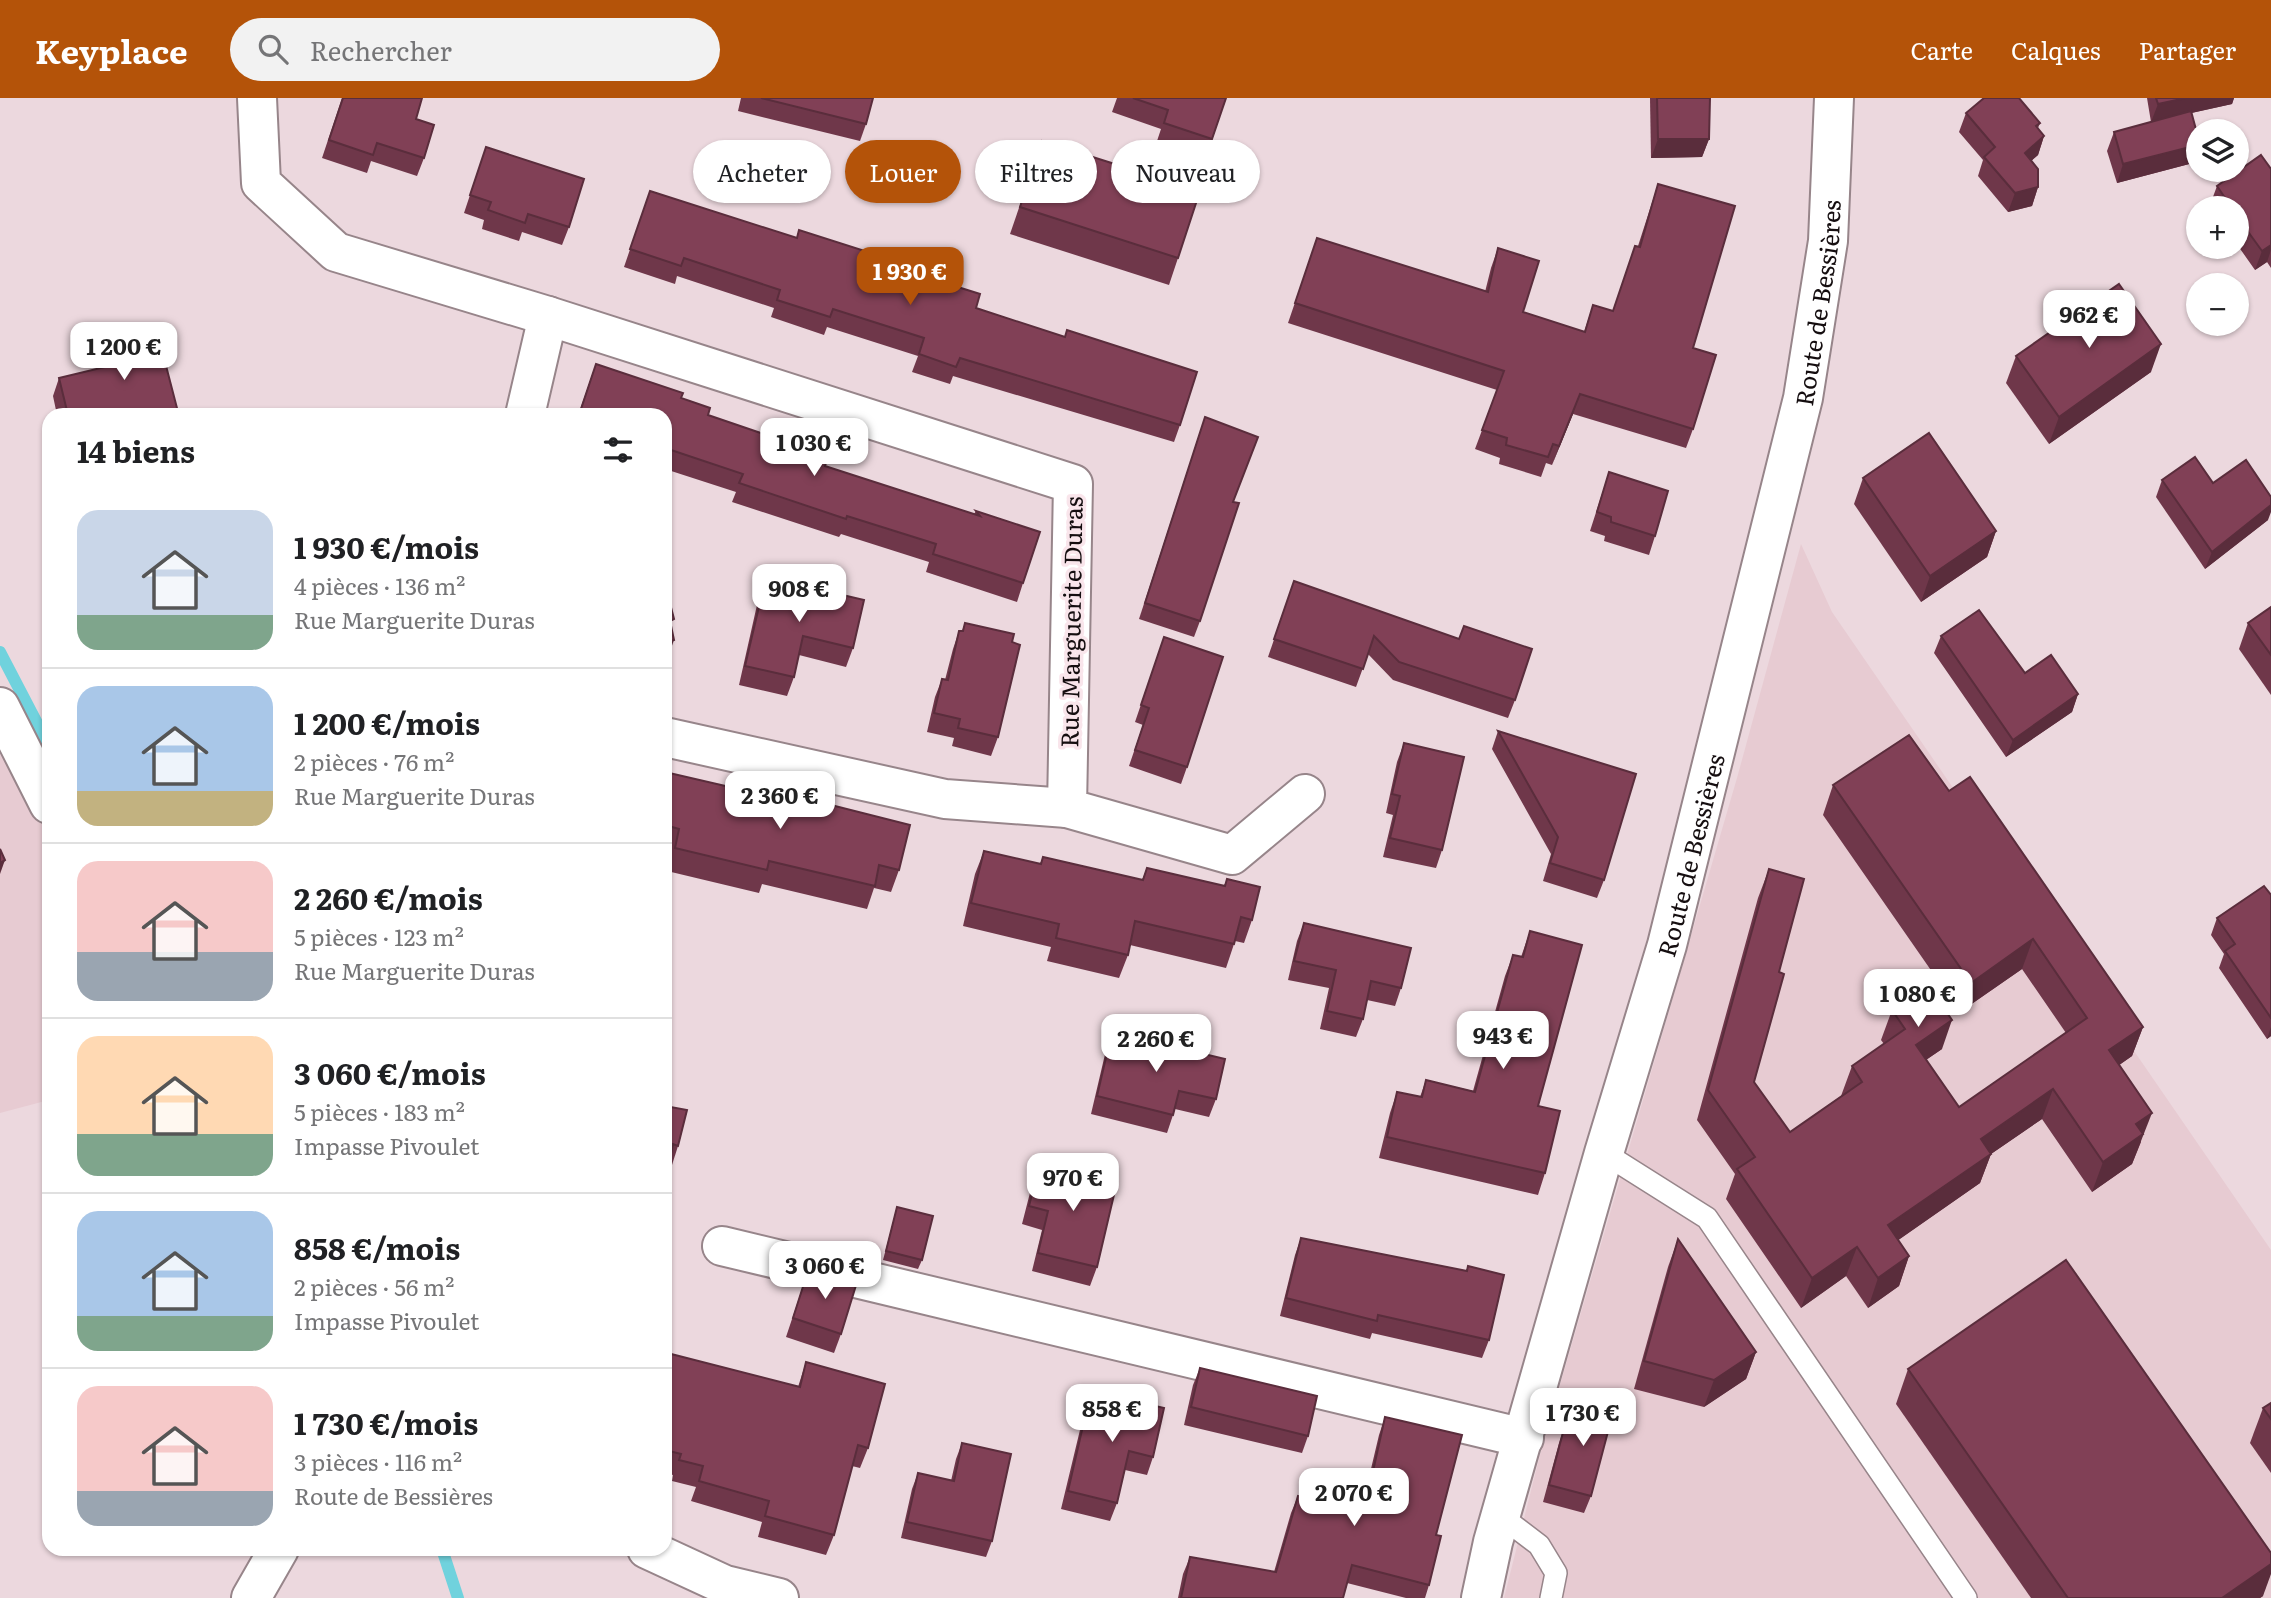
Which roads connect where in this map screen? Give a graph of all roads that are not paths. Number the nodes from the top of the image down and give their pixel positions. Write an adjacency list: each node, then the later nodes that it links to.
1 (257, 98): 3 (street, Rue Marguerite Duras)
2 (1834, 98): 10 (street, Route de Bessières)
3 (548, 316): 4 (street); 9 (street, Rue Marguerite Duras)
4 (527, 408)
5 (0, 707): 7 (street)
6 (672, 739): 9 (street)
7 (42, 790)
8 (1305, 794): 9 (street)
9 (1067, 808)
10 (1604, 1153): 12 (street, Route de Bessières); 20 (lane)
11 (722, 1246): 12 (street)
12 (1524, 1438): 13 (street, Route de Bessières)
13 (1502, 1517): 18 (street, Route de Bessières); 19 (lane)
14 (275, 1556): 16 (street)
15 (662, 1556): 17 (street)
16 (251, 1598)
17 (779, 1598)
18 (1481, 1598)
19 (1551, 1598)
20 (1966, 1598)

